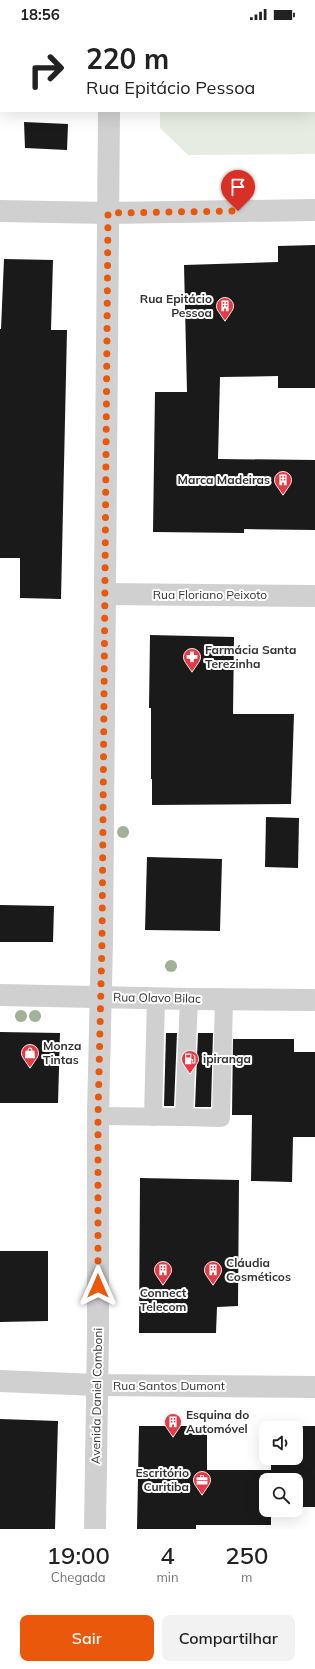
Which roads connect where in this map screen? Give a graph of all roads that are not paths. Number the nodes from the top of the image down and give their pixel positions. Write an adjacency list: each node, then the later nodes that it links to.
1 (109, 112): 4 (street, Avenida Daniel Comboni)
2 (315, 210): 4 (street)
3 (0, 211): 4 (street)
4 (108, 213): 5 (street, Avenida Daniel Comboni)
5 (105, 594): 6 (street, Rua Floriano Peixoto); 8 (street, Avenida Daniel Comboni)
6 (315, 596)
7 (0, 995): 8 (street, Rua Olavo Bilac)
8 (101, 997): 9 (street, Rua Olavo Bilac); 13 (street, Avenida Daniel Comboni)
9 (156, 998): 10 (street, Rua Olavo Bilac); 14 (lane)
10 (189, 999): 11 (street, Rua Olavo Bilac); 15 (lane)
11 (224, 999): 12 (street, Rua Olavo Bilac); 15 (lane)
12 (315, 1000)
13 (98, 1116): 14 (lane); 17 (street, Avenida Daniel Comboni)
14 (153, 1117): 15 (lane)
15 (184, 1117)
16 (0, 1381): 17 (street, Rua Santos Dumont)
17 (97, 1385): 18 (street, Rua Santos Dumont); 19 (street, Avenida Daniel Comboni)
18 (315, 1387)
19 (95, 1529)

